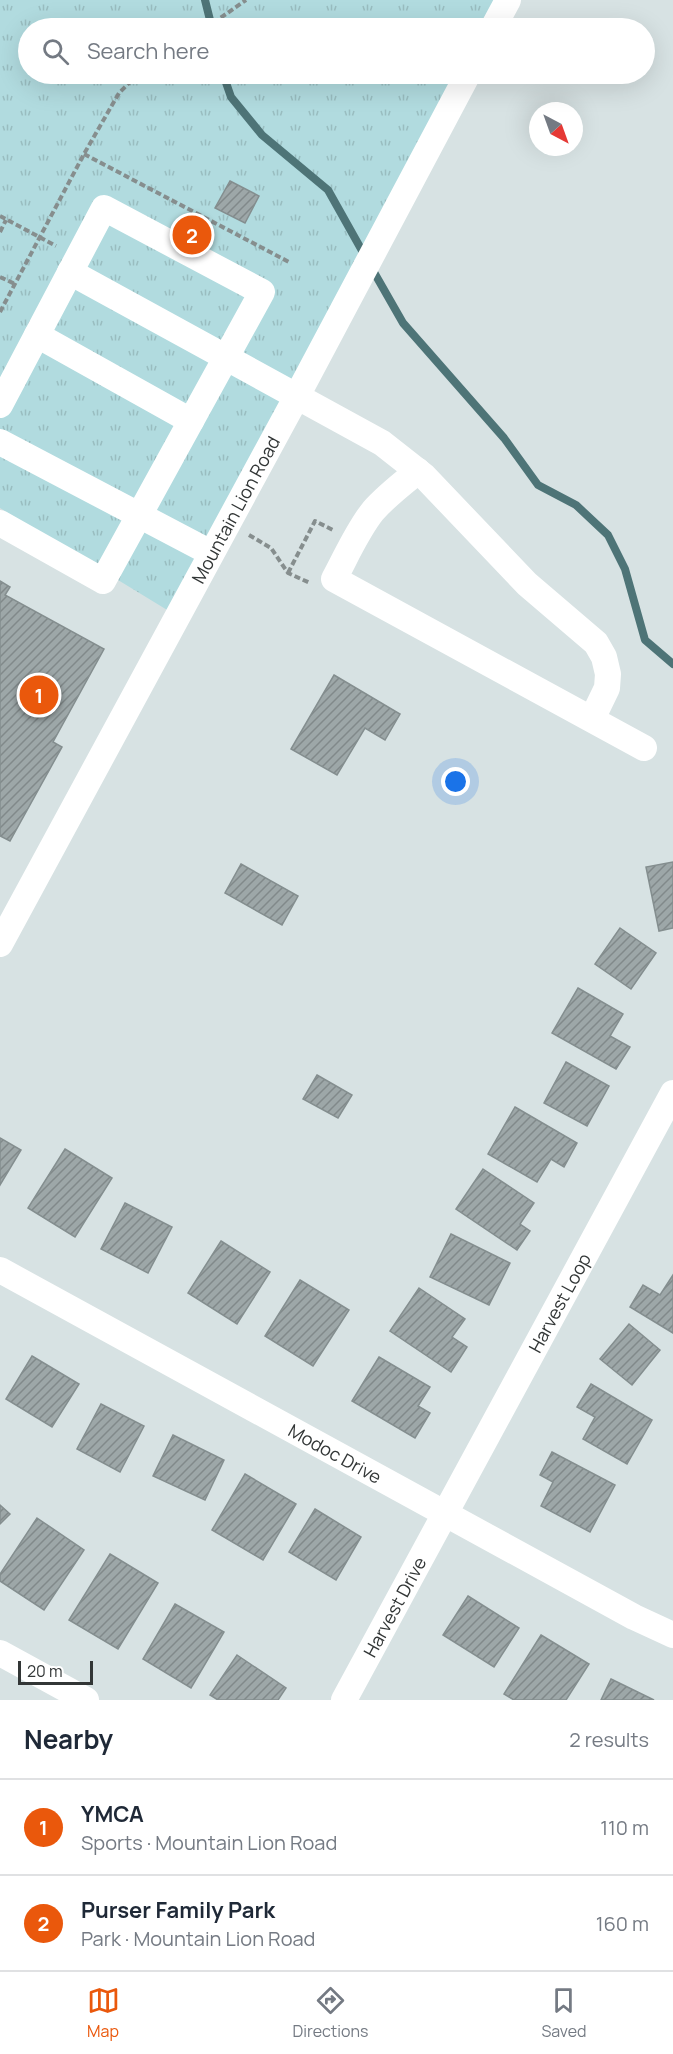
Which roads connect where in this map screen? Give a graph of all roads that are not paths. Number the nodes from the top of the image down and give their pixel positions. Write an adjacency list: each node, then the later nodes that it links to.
1 (508, 0): 2 (street)
2 (498, 18)
3 (463, 84): 7 (street, Mountain Lion Road)
4 (74, 265): 5 (street); 6 (street); 6 (street)
5 (37, 335): 8 (street); 9 (street)
6 (226, 358): 7 (street); 9 (street)
7 (297, 396): 11 (street); 14 (street, Mountain Lion Road)
8 (0, 405)
9 (191, 421): 12 (street)
10 (0, 442): 12 (street)
11 (418, 471): 15 (street); 15 (street)
12 (138, 515): 13 (street); 14 (street)
13 (0, 523)
14 (211, 553): 17 (street, Mountain Lion Road)
15 (592, 719): 16 (street)
16 (644, 748)
17 (0, 944)
18 (673, 1093): 20 (street, Harvest Loop)
19 (0, 1270): 20 (street, Modoc Drive)
20 (446, 1514): 21 (street, Modoc Drive); 24 (street, Harvest Drive)
21 (673, 1635)
22 (0, 1653): 23 (street)
23 (86, 1700)
24 (344, 1700)

